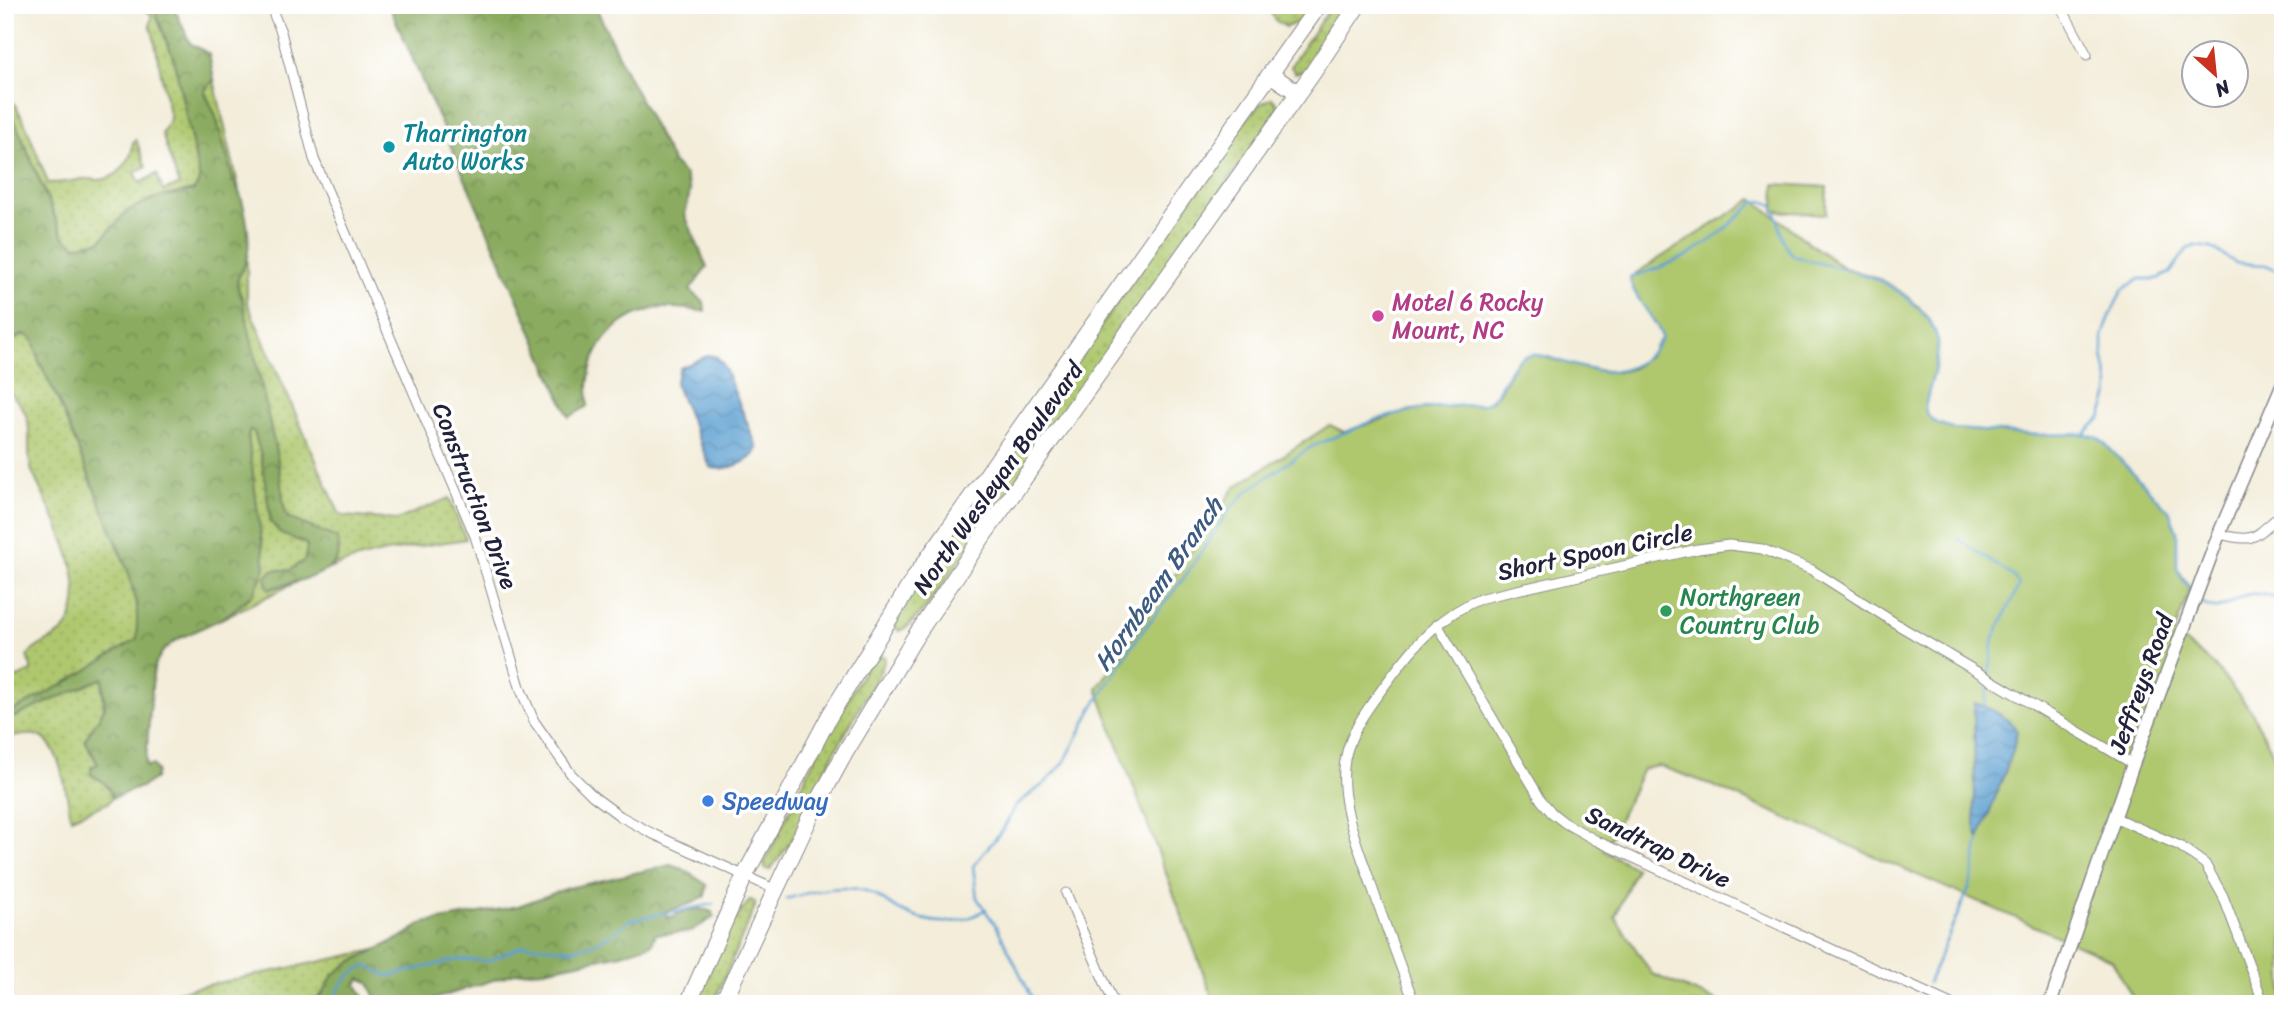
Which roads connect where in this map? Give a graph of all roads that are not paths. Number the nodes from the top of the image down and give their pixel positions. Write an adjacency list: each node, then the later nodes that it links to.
1 (270, 5): 16 (street, Construction Drive)
2 (1319, 5): 6 (highway, North Wesleyan Boulevard)
3 (1358, 5): 7 (highway, North Wesleyan Boulevard)
4 (2060, 5): 5 (street)
5 (2087, 55)
6 (1270, 74): 7 (highway); 12 (highway, North Wesleyan Boulevard)
7 (1298, 93): 13 (highway, North Wesleyan Boulevard)
8 (2283, 383): 10 (street, Jeffreys Road)
9 (2283, 513): 10 (street)
10 (2219, 534): 14 (street, Jeffreys Road)
11 (1437, 624): 14 (street, Short Spoon Circle); 22 (street, Short Spoon Circle); 23 (street, Sandtrap Drive)
12 (878, 636): 13 (highway); 16 (highway, North Wesleyan Boulevard)
13 (905, 653): 17 (highway, North Wesleyan Boulevard)
14 (2133, 764): 15 (street, Jeffreys Road)
15 (2116, 818): 24 (street, Jeffreys Road); 25 (street)
16 (745, 875): 17 (street, Construction Drive); 19 (highway, North Wesleyan Boulevard)
17 (774, 889): 20 (highway, North Wesleyan Boulevard)
18 (1066, 893): 21 (street)
19 (688, 1004)
20 (722, 1004)
21 (1114, 1004)
22 (1415, 1004)
23 (1951, 1004)
24 (2050, 1004)
25 (2264, 1004)

